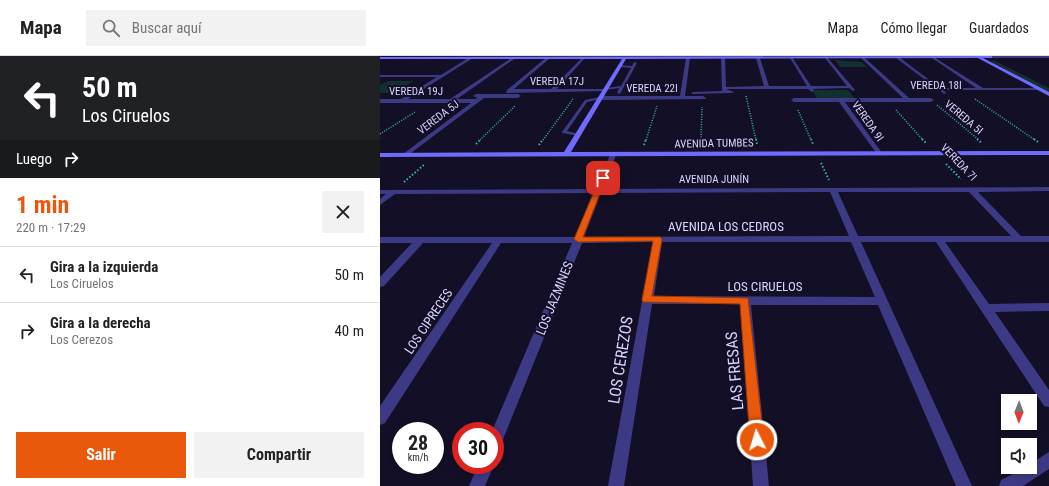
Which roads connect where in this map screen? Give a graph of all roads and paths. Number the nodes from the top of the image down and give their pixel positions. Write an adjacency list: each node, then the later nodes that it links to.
1 (388, 56): 16 (street)
2 (475, 57): 16 (street); 17 (street); 33 (street)
3 (626, 57): 4 (street); 19 (street); 31 (street)
4 (671, 57): 20 (street)
5 (705, 57): 20 (street); 21 (street)
6 (740, 57): 21 (street); 22 (street)
7 (776, 57): 22 (street); 23 (street)
8 (811, 57): 23 (street); 24 (street)
9 (845, 57): 24 (street); 25 (street)
10 (879, 57): 25 (street); 26 (street)
11 (913, 57): 26 (street); 27 (street)
12 (978, 57): 13 (street); 27 (street); 40 (street)
13 (990, 57): 14 (street); 30 (street)
14 (1029, 57): 28 (street); 29 (street)
15 (380, 58): 16 (street)
16 (406, 58)
17 (513, 58): 18 (street); 52 (street)
18 (548, 58): 19 (street); 42 (street)
19 (583, 58): 43 (street)
20 (688, 58): 51 (street)
21 (723, 58): 41 (street)
22 (758, 58): 35 (street)
23 (792, 58): 36 (street)
24 (827, 58): 37 (street)
25 (863, 58): 48 (street)
26 (898, 58): 46 (street)
27 (933, 58): 39 (street)
28 (1049, 58)
29 (1043, 63)
30 (1005, 64)
31 (620, 66): 34 (lane); 38 (street)
32 (380, 76): 33 (street)
33 (442, 76): 67 (street)
34 (622, 87): 38 (lane); 47 (lane)
35 (767, 88): 36 (street); 41 (street)
36 (810, 88): 37 (street); 61 (street)
37 (851, 88): 63 (street)
38 (606, 89): 44 (street, VEREDA 17J); 57 (street)
39 (982, 89): 40 (street); 46 (street)
40 (1040, 89): 50 (street)
41 (724, 90): 45 (street); 51 (street)
42 (509, 91): 43 (street, VEREDA 17J); 54 (street)
43 (552, 91): 44 (street, VEREDA 17J)
44 (579, 91): 74 (path)
45 (745, 92): 76 (path)
46 (939, 92): 49 (street, VEREDA 18I)
47 (619, 93)
48 (903, 94): 56 (street, VEREDA 18I); 65 (street)
49 (968, 94): 73 (path)
50 (1049, 94)
51 (682, 95): 58 (street, VEREDA 22I); 59 (street, VEREDA 22I)
52 (458, 96): 53 (street); 69 (street)
53 (483, 96): 54 (street); 70 (street, VEREDA 5J)
54 (504, 96): 55 (street)
55 (526, 96): 86 (path)
56 (931, 97): 65 (street); 75 (path, VEREDA 5I)
57 (600, 98): 58 (street, VEREDA 22I); 72 (street); 72 (lane)
58 (659, 98): 81 (path)
59 (703, 98): 82 (path)
60 (794, 100): 61 (street); 77 (path)
61 (817, 100): 62 (street)
62 (841, 100): 63 (street); 78 (street, VEREDA 9I)
63 (860, 100): 64 (street)
64 (886, 100): 65 (street); 79 (path, VEREDA 7I)
65 (908, 100)
66 (380, 101): 67 (street, VEREDA 19J)
67 (402, 101): 68 (street, VEREDA 19J)
68 (432, 101): 69 (street, VEREDA 19J); 71 (path)
69 (451, 101): 70 (street, VEREDA 19J)
70 (476, 101): 84 (street, VEREDA 5J)
71 (380, 134)
72 (577, 136): 87 (street)
73 (1043, 145)
74 (537, 148)
75 (994, 152): 79 (street, AVENIDA TUMBES); 80 (street, AVENIDA TUMBES)
76 (759, 153): 77 (street, AVENIDA TUMBES); 82 (street, AVENIDA TUMBES)
77 (817, 153): 78 (street, AVENIDA TUMBES); 91 (path)
78 (879, 153): 79 (street, AVENIDA TUMBES)
79 (936, 153): 92 (path, VEREDA 7I)
80 (1049, 153)
81 (642, 154): 82 (street, AVENIDA TUMBES); 88 (street, AVENIDA TUMBES)
82 (701, 154)
83 (380, 155): 84 (street, AVENIDA TUMBES)
84 (405, 155): 85 (street, AVENIDA TUMBES)
85 (436, 155): 86 (street, AVENIDA TUMBES); 94 (path)
86 (465, 155): 87 (street, AVENIDA TUMBES)
87 (566, 155): 88 (street, AVENIDA TUMBES)
88 (613, 155): 90 (street, LOS JAZMINES)
89 (1049, 189): 92 (street, AVENIDA JUNÍN)
90 (598, 190): 91 (street, AVENIDA JUNÍN); 94 (street, AVENIDA JUNÍN); 100 (street, LOS JAZMINES)
91 (833, 190): 92 (street, AVENIDA JUNÍN); 96 (street)
92 (971, 190): 98 (street, VEREDA 7I)
93 (380, 192): 94 (street, AVENIDA JUNÍN)
94 (393, 192): 95 (street)
95 (380, 203)
96 (855, 238): 97 (street, AVENIDA LOS CEDROS); 101 (street, AVENIDA LOS CEDROS); 108 (street)
97 (938, 238): 98 (street, AVENIDA LOS CEDROS); 110 (street)
98 (1018, 238): 102 (street, AVENIDA LOS CEDROS)
99 (499, 239): 100 (street, AVENIDA LOS CEDROS); 104 (street, AVENIDA LOS CEDROS); 112 (street, LOS CIPRECES)
100 (578, 239): 101 (street, AVENIDA LOS CEDROS); 113 (street, LOS JAZMINES)
101 (658, 239): 106 (street, LOS CEREZOS)
102 (1049, 239)
103 (380, 240): 104 (street, AVENIDA LOS CEDROS)
104 (420, 240): 105 (street)
105 (380, 283)
106 (647, 300): 107 (street, LOS CIRUELOS); 117 (street, LOS CEREZOS)
107 (745, 300): 108 (street, LOS CIRUELOS); 118 (street, LAS FRESAS)
108 (882, 301): 119 (street)
109 (1049, 307): 110 (street)
110 (986, 308): 111 (street)
111 (1049, 401)
112 (380, 418)
113 (503, 422)
114 (1049, 460): 120 (street)
115 (482, 474): 116 (street)
116 (477, 486)
117 (616, 486)
118 (761, 486)
119 (964, 486)
120 (1007, 486)

